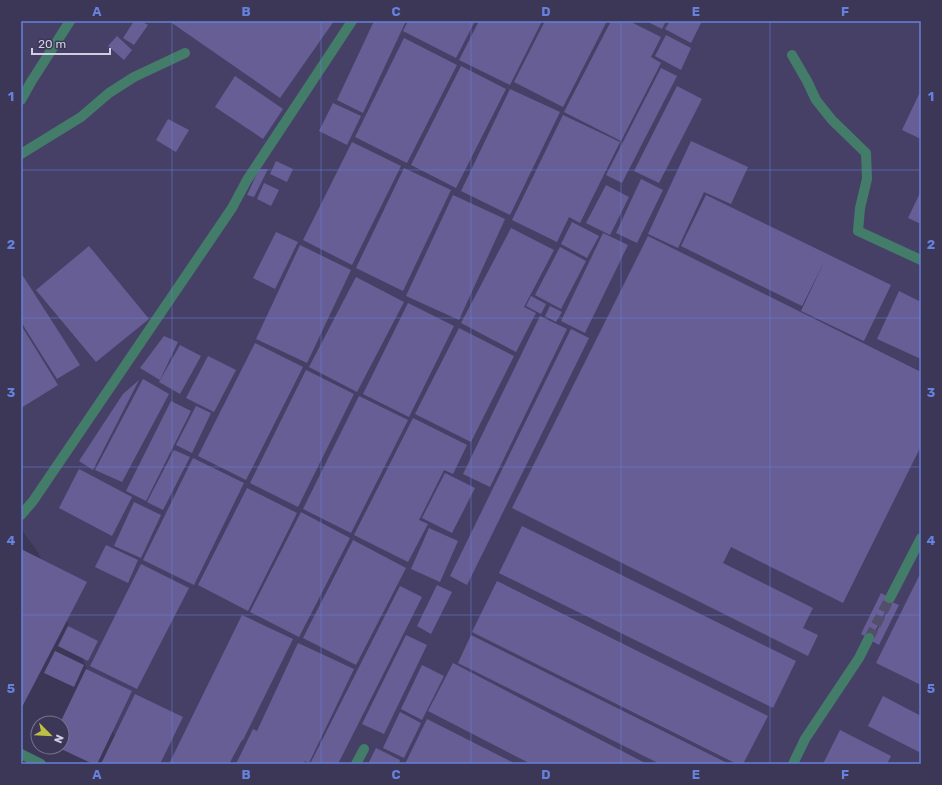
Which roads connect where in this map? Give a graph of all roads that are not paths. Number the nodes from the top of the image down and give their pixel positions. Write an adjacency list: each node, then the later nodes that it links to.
1 (70, 21): 5 (lane)
2 (352, 21): 8 (lane)
3 (185, 53): 6 (lane)
4 (792, 55): 7 (lane)
5 (21, 100)
6 (21, 154)
7 (921, 260)
8 (21, 514)
9 (921, 538): 10 (lane)
10 (890, 598)
11 (869, 638): 16 (lane)
12 (364, 749): 15 (lane)
13 (21, 754): 14 (lane)
14 (41, 764)
15 (356, 764)
16 (793, 764)

